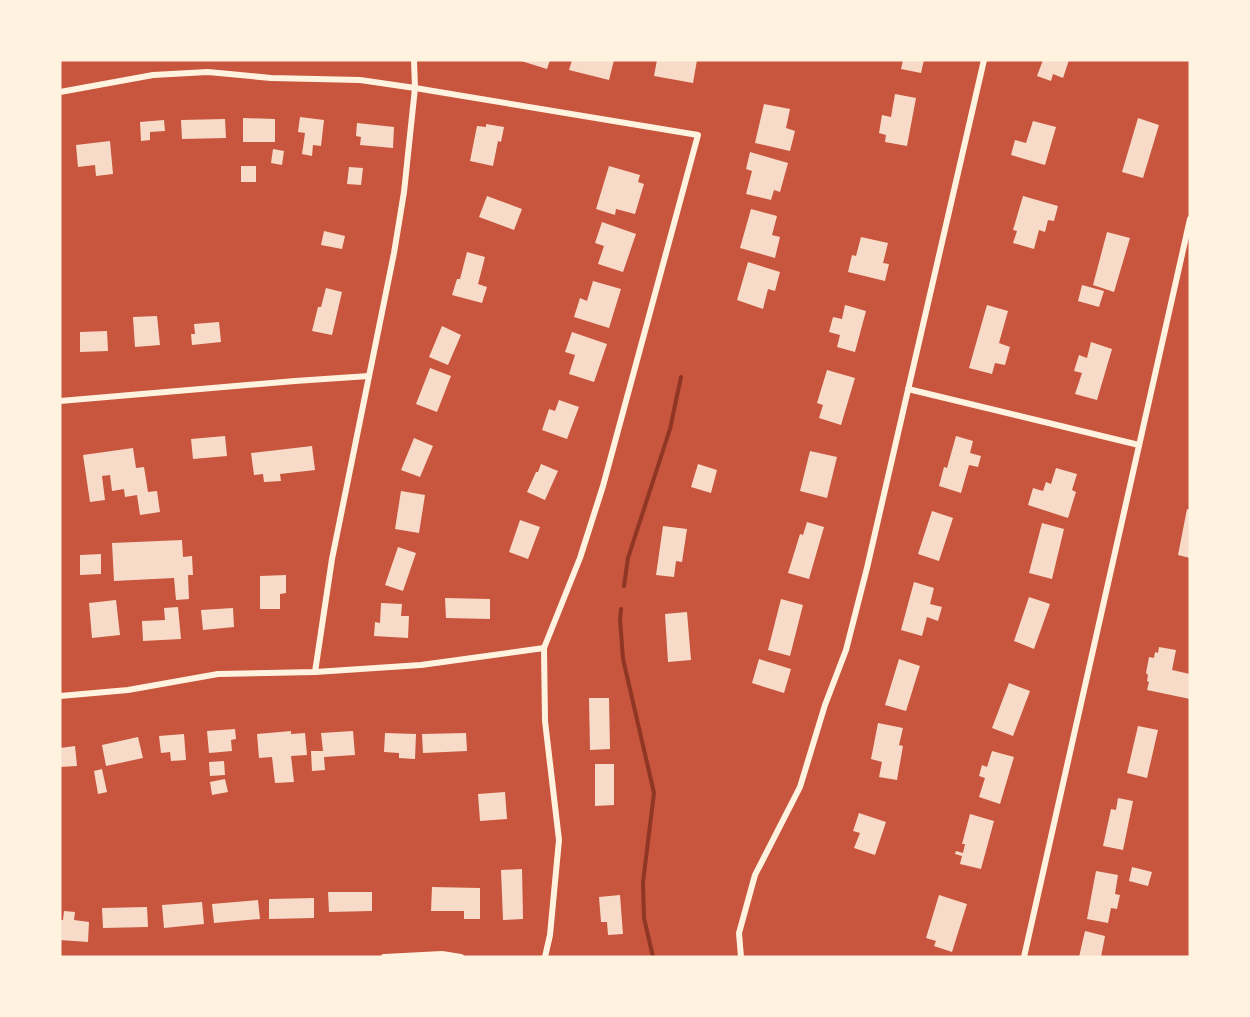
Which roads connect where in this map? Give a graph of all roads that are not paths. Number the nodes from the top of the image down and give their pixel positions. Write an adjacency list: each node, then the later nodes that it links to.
1 (414, 60): 3 (street)
2 (984, 60): 7 (street)
3 (415, 88): 4 (street); 6 (street); 10 (street)
4 (60, 92)
5 (1190, 219): 9 (street)
6 (369, 376): 8 (street); 11 (street)
7 (908, 389): 9 (street); 16 (street)
8 (60, 401)
9 (1139, 445): 17 (street)
10 (544, 648): 11 (street); 15 (street)
11 (315, 672): 12 (street)
12 (60, 696)
13 (384, 957): 14 (street)
14 (461, 957)
15 (545, 957)
16 (741, 957)
17 (1024, 957)

